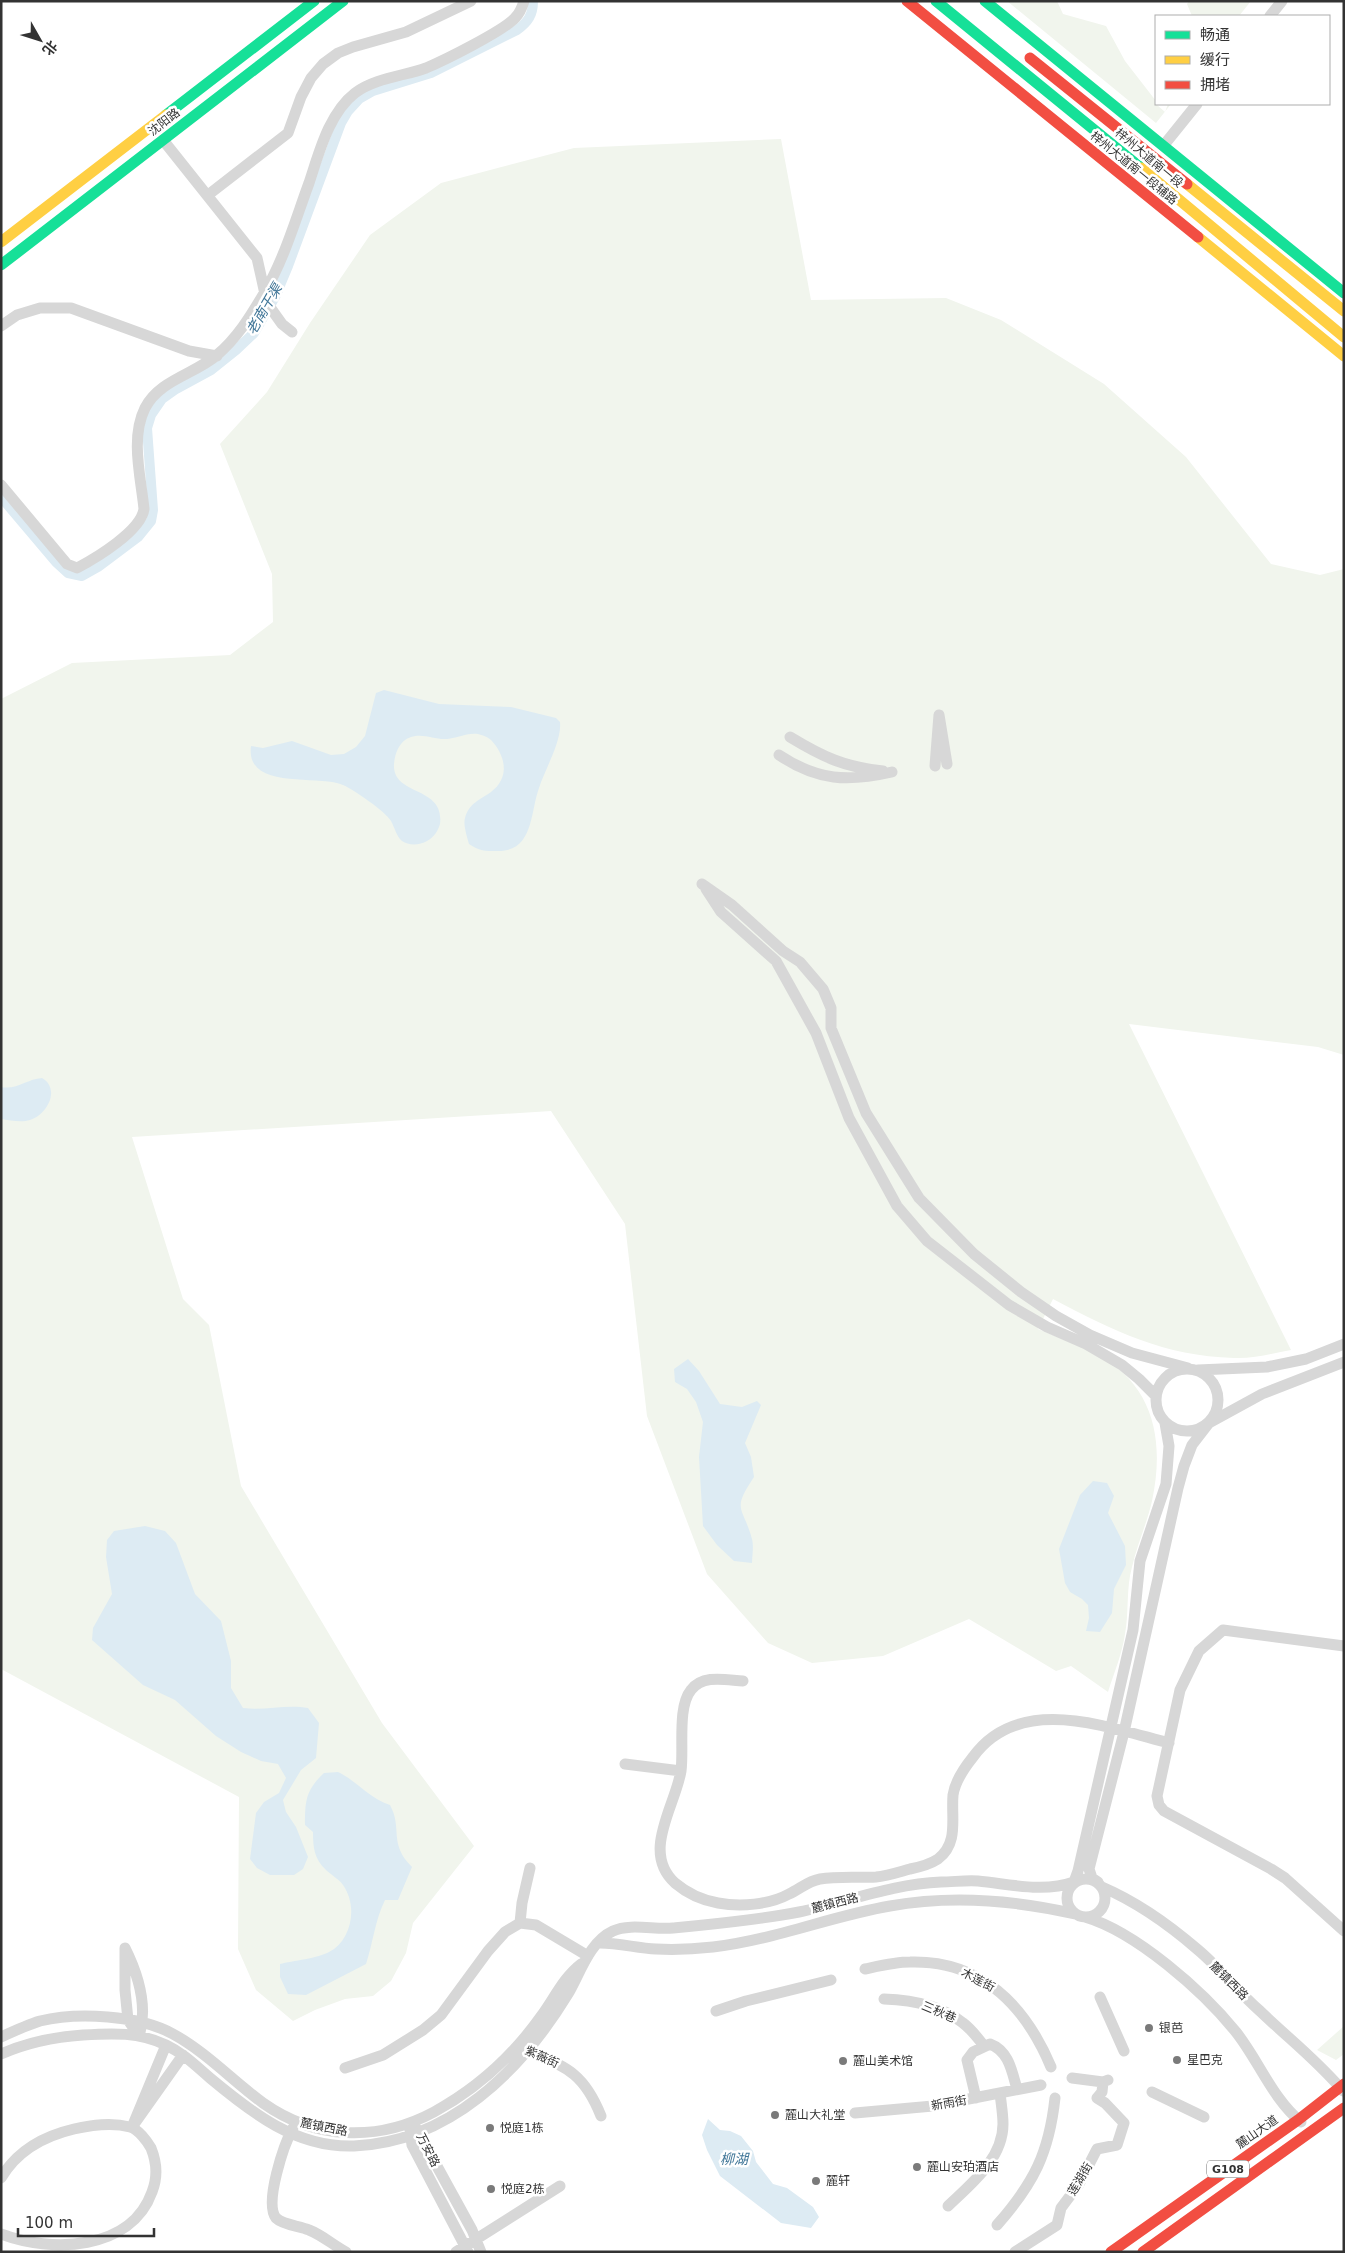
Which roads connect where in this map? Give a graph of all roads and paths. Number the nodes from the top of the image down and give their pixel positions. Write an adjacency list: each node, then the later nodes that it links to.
1 (314, 1): 17 (main road, 沈阳路)
2 (343, 1): 13 (main road, 沈阳路)
3 (471, 1): 15 (street)
4 (524, 1): 22 (street)
5 (907, 1): 11 (main road, 梓州大道南一段辅路)
6 (936, 1): 16 (main road, 梓州大道南一段)
7 (985, 1): 14 (main road)
8 (1282, 1): 9 (street)
9 (1271, 15)
10 (1020, 51): 18 (main road, 梓州大道南一段)
11 (998, 75): 16 (main road); 28 (main road, 梓州大道南一段辅路)
12 (1196, 105): 14 (street)
13 (163, 140): 15 (street); 19 (main road, 沈阳路)
14 (1164, 145): 20 (main road)
15 (208, 195): 22 (street)
16 (1182, 204): 26 (main road, 梓州大道南一段)
17 (1, 242)
18 (1268, 250): 20 (main road); 23 (main road, 梓州大道南一段)
19 (1, 265)
20 (1313, 268): 21 (main road)
21 (1344, 293)
22 (266, 298): 25 (street); 27 (street)
23 (1344, 311)
24 (1, 326): 27 (street)
25 (292, 332)
26 (1344, 337)
27 (217, 356): 29 (street)
28 (1344, 356)
29 (1, 485)
30 (790, 737): 31 (street)
31 (780, 755)
32 (947, 764): 33 (street)
33 (935, 766)
34 (1088, 1340): 34 (street); 37 (street); 38 (street)
35 (1344, 1344): 37 (street)
36 (1344, 1362): 40 (street)
37 (1193, 1369): 38 (street); 40 (street)
38 (1155, 1395): 39 (street)
39 (1165, 1423): 40 (street); 41 (street)
40 (1209, 1423): 42 (street)
41 (1166, 1484): 42 (street); 43 (street)
42 (1178, 1488): 44 (street)
43 (1133, 1630): 44 (street); 47 (street)
44 (1147, 1634): 48 (street)
45 (1344, 1646): 49 (street)
46 (743, 1681): 51 (street)
47 (1112, 1727): 48 (street); 51 (street); 53 (street)
48 (1124, 1732): 49 (street); 54 (street)
49 (1169, 1743): 57 (street)
50 (625, 1764): 51 (street)
51 (680, 1771)
52 (530, 1868): 56 (street)
53 (1074, 1882): 54 (street); 55 (street); 58 (street, 麓镇西路)
54 (1100, 1884): 55 (street); 80 (street, 麓镇西路)
55 (1080, 1916): 58 (street); 91 (street)
56 (520, 1923): 59 (street); 77 (street)
57 (1344, 1931)
58 (600, 1943): 59 (street, 麓镇西路)
59 (585, 1960): 70 (street, 麓镇西路); 72 (street)
60 (865, 1969): 76 (street, 木莲街)
61 (831, 1980): 64 (street)
62 (1100, 1997): 73 (street)
63 (884, 1999): 71 (street, 三秋巷)
64 (716, 2011)
65 (128, 2020): 66 (street, 麓镇西路); 66 (street); 67 (street); 68 (street, 麓镇西路)
66 (143, 2023): 67 (street); 92 (street, 麓镇西路)
67 (139, 2036): 69 (street); 74 (street)
68 (1, 2037)
69 (166, 2045): 75 (street); 94 (street)
70 (518, 2046): 72 (street, 紫薇街); 93 (street, 麓镇西路)
71 (984, 2046): 81 (street, 三秋巷); 84 (street)
72 (529, 2051): 89 (street, 紫薇街); 97 (street)
73 (1124, 2051)
74 (1, 2054)
75 (183, 2055): 94 (street); 96 (street)
76 (1051, 2067)
77 (345, 2068)
78 (1072, 2078): 107 (street, 莲湖街)
79 (1041, 2085): 81 (street, 新雨街)
80 (1342, 2087): 86 (main road, 麓山大道 / G108)
81 (1016, 2090): 83 (street, 新雨街)
82 (1152, 2092): 90 (street)
83 (1000, 2093): 84 (street, 新雨街); 100 (street)
84 (976, 2098): 88 (street, 新雨街)
85 (1055, 2098): 101 (street)
86 (1325, 2098): 87 (main road); 91 (main road, 麓山大道 / G108)
87 (1343, 2111): 95 (main road, G108)
88 (856, 2113)
89 (601, 2116)
90 (1204, 2117)
91 (1298, 2120): 95 (street); 108 (main road, 麓山大道 / G108)
92 (296, 2122): 93 (street, 麓镇西路); 96 (street)
93 (411, 2123): 97 (street, 万安路)
94 (132, 2127): 98 (street); 102 (street)
95 (1310, 2131): 109 (main road, G108)
96 (290, 2134): 97 (street); 105 (street)
97 (415, 2134): 103 (street, 万安路); 104 (street, 万安路)
98 (1, 2178)
99 (560, 2186): 103 (street)
100 (948, 2206)
101 (997, 2225)
102 (1, 2234)
103 (477, 2240): 104 (street); 106 (street, 万安路)
104 (463, 2250)
105 (346, 2252)
106 (481, 2252)
107 (1015, 2252)
108 (1111, 2252)
109 (1143, 2252)

